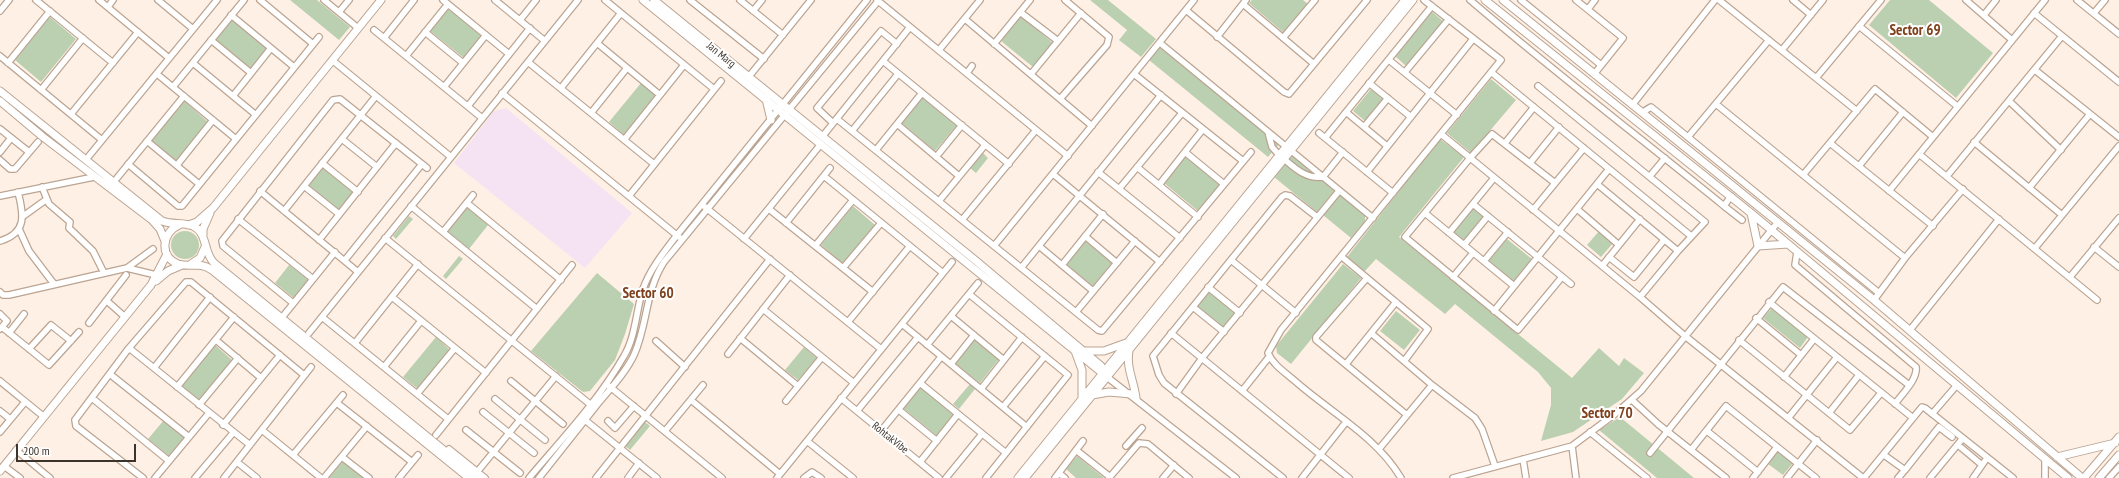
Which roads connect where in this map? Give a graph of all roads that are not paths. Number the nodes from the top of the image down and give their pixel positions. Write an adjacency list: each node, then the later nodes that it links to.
1 (9, 0): 59 (street)
2 (36, 0): 60 (street)
3 (99, 0): 56 (street)
4 (113, 0): 56 (street)
5 (217, 0): 78 (street)
6 (244, 0): 68 (street)
7 (260, 0): 99 (street)
8 (324, 0): 62 (street)
9 (349, 0): 62 (street)
10 (381, 0): 76 (main road)
11 (414, 0): 89 (street)
12 (443, 0): 53 (street)
13 (497, 0): 73 (street)
14 (536, 0): 73 (street)
15 (578, 0): 95 (street)
16 (605, 0): 64 (street)
17 (643, 0): 155 (main road)
18 (654, 0): 164 (main road, Jan Marg)
19 (690, 0): 54 (street)
20 (702, 0): 54 (street)
21 (740, 0): 61 (street)
22 (762, 0): 61 (street)
23 (811, 0): 84 (street)
24 (867, 0): 164 (street)
25 (878, 0): 75 (street); 164 (street)
26 (980, 0): 71 (street)
27 (1030, 0): 63 (street)
28 (1064, 0): 65 (street)
29 (1194, 0): 58 (street)
30 (1366, 0): 118 (street)
31 (1405, 0): 213 (main road)
32 (1413, 0): 213 (main road)
33 (1424, 0): 55 (street)
34 (1470, 0): 228 (street)
35 (1485, 0): 274 (main road)
36 (1503, 0): 134 (main road)
37 (1521, 0): 120 (street)
38 (1576, 0): 57 (street)
39 (1595, 0): 57 (street)
40 (1715, 0): 159 (street)
41 (1719, 0): 93 (street)
42 (1793, 0): 69 (street)
43 (1823, 0): 69 (street)
44 (1881, 0): 74 (street)
45 (1966, 0): 70 (street)
46 (1996, 0): 70 (street)
47 (2045, 0): 66 (street)
48 (2077, 0): 67 (street)
49 (2105, 0): 67 (street)
50 (160, 1): 78 (street)
51 (1312, 1): 90 (street)
52 (1244, 2): 87 (street); 90 (street)
53 (448, 4): 81 (street); 83 (street)
54 (697, 6): 109 (street)
55 (1432, 6): 72 (street); 111 (street)
56 (108, 7): 80 (street)
57 (1588, 9): 120 (street)
58 (1186, 10): 87 (street); 98 (street)
59 (0, 11)
60 (50, 11): 88 (street); 114 (street)
61 (753, 11): 84 (street)
62 (339, 12): 76 (street)
63 (1020, 12): 96 (street); 101 (street)
64 (621, 13): 97 (street); 119 (street)
65 (1081, 13): 96 (street); 156 (street)
66 (2034, 13): 85 (street); 94 (street)
67 (2094, 13): 82 (street)
68 (231, 15): 92 (street); 102 (street)
69 (1811, 15): 104 (street)
70 (1984, 15): 94 (street)
71 (965, 19): 101 (street); 103 (street)
72 (1449, 19): 91 (street); 125 (street)
73 (520, 20): 77 (street)
74 (1859, 26): 135 (street); 162 (street)
75 (910, 27): 100 (street); 103 (street)
76 (358, 28): 110 (main road)
77 (530, 28): 95 (street); 105 (street)
78 (193, 29): 108 (street)
79 (374, 30): 89 (street)
80 (138, 32): 108 (street); 115 (street)
81 (425, 32): 107 (street); 117 (street)
82 (2119, 34)
83 (486, 35): 105 (street); 117 (street)
84 (783, 35): 109 (street)
85 (2062, 36): 124 (street); 137 (street)
86 (319, 37): 99 (street)
87 (1217, 37): 118 (street)
88 (82, 38): 115 (street); 144 (street)
89 (384, 38): 107 (street)
90 (1283, 38): 118 (street)
91 (1473, 39): 126 (street); 148 (street)
92 (211, 40): 116 (street); 127 (street)
93 (1769, 40): 104 (street); 160 (street)
94 (2012, 40): 162 (street)
95 (545, 41): 113 (street)
96 (1058, 41): 132 (street)
97 (597, 43): 123 (street); 142 (street)
98 (1160, 43): 133 (street); 190 (street)
99 (313, 44): 122 (street)
100 (897, 44): 112 (street); 180 (street)
101 (994, 44): 132 (street)
102 (272, 48): 122 (street); 127 (street)
103 (939, 50): 128 (street)
104 (1782, 50): 135 (street)
105 (509, 54): 161 (street)
106 (0, 56): 114 (street)
107 (406, 56): 141 (street)
108 (170, 58): 129 (street)
109 (764, 59): 130 (street)
110 (332, 60): 153 (street); 283 (main road)
111 (1389, 60): 125 (street); 138 (street)
112 (883, 61): 131 (street); 180 (street)
113 (528, 62): 142 (street); 146 (street)
114 (8, 63): 144 (street)
115 (113, 63): 171 (street)
116 (193, 63): 140 (street); 152 (street)
117 (463, 63): 141 (street)
118 (1314, 64)
119 (684, 65): 143 (street); 149 (street)
120 (1600, 65): 134 (street)
121 (972, 66): 128 (street)
122 (294, 67): 174 (street)
123 (627, 68): 149 (street); 170 (street)
124 (2035, 70): 158 (street); 173 (street)
125 (1405, 72): 148 (street)
126 (1491, 72): 163 (street); 175 (street)
127 (251, 73): 152 (street)
128 (967, 73): 188 (street)
129 (157, 74): 140 (street); 200 (street)
130 (751, 74)
131 (898, 74): 147 (street); 189 (street)
132 (1031, 74): 156 (street)
133 (1134, 74): 150 (street); 183 (street)
134 (1595, 74): 159 (main road)
135 (1816, 78): 165 (street)
136 (721, 81): 143 (street)
137 (2119, 82)
138 (1369, 84): 154 (street); 167 (street)
139 (1538, 86): 248 (street)
140 (173, 87): 151 (street)
141 (444, 87): 161 (street)
142 (561, 88): 170 (street)
143 (714, 89): 234 (street)
144 (40, 90): 171 (street)
145 (0, 91): 308 (main road)
146 (502, 93): 177 (street); 273 (street)
147 (922, 93): 181 (street); 182 (street)
148 (1430, 93): 175 (street); 176 (street)
149 (660, 95): 201 (street)
150 (1161, 95): 166 (street); 242 (street)
151 (184, 96): 178 (street); 202 (street)
152 (233, 96): 174 (street)
153 (376, 96): 172 (street); 224 (street)
154 (1388, 98): 176 (street); 184 (street)
155 (766, 99): 164 (main road); 179 (main road)
156 (1060, 99): 183 (street)
157 (0, 101): 250 (main road)
158 (2009, 101): 205 (street); 215 (street)
159 (1633, 104): 168 (main road)
160 (1716, 104): 193 (street); 245 (street)
161 (468, 106): 177 (street)
162 (1957, 106): 194 (street)
163 (1534, 107): 185 (street); 207 (street)
164 (784, 110): 179 (street); 203 (main road); 284 (street)
165 (1857, 111): 169 (street); 208 (street)
166 (1182, 112): 187 (street); 239 (street)
167 (1346, 112): 184 (street); 197 (street)
168 (1643, 112): 193 (street); 305 (main road)
169 (1903, 112): 194 (street); 237 (street)
170 (591, 113): 201 (street)
171 (71, 114): 200 (street)
172 (361, 114): 199 (street); 206 (street); 265 (street)
173 (2090, 114): 195 (street); 215 (street)
174 (256, 115): 198 (street)
175 (1457, 115): 192 (street)
176 (1411, 117): 210 (street)
177 (482, 118): 224 (street)
178 (213, 120): 198 (street); 236 (street)
179 (771, 120): 280 (street)
180 (835, 121): 189 (street); 203 (street)
181 (897, 124): 214 (street); 225 (street)
182 (962, 125): 209 (street); 225 (street)
183 (1092, 126): 223 (street)
184 (1364, 127): 210 (street)
185 (1559, 128): 212 (street); 232 (street)
186 (0, 129): 196 (street)
187 (1203, 129): 218 (street); 230 (street)
188 (1036, 130): 223 (street); 235 (street)
189 (852, 131): 214 (street)
190 (1268, 132): 213 (street); 226 (street)
191 (1319, 133): 197 (street)
192 (1441, 134): 227 (street); 269 (street)
193 (1688, 137): 390 (street)
194 (1933, 137): 221 (street)
195 (2119, 137)
196 (12, 138): 216 (street); 217 (street)
197 (1325, 138): 220 (street)
198 (236, 139): 255 (street)
199 (342, 139): 231 (street); 238 (street)
200 (102, 140): 222 (street)
201 (624, 140): 234 (street)
202 (147, 141): 233 (street); 236 (street)
203 (822, 141): 285 (street); 446 (main road); 447 (main road)
204 (38, 142): 217 (street)
205 (1974, 142): 249 (street); 261 (street)
206 (396, 143): 238 (street); 352 (street)
207 (1506, 143): 227 (street); 232 (street)
208 (1830, 143): 237 (street); 245 (street)
209 (986, 145): 235 (street); 247 (street)
210 (1387, 146): 243 (street)
211 (2119, 146): 293 (street)
212 (1584, 148): 241 (street); 254 (street)
213 (1289, 149): 226 (main road); 251 (street)
214 (876, 150): 277 (street)
215 (2061, 150): 261 (street)
216 (0, 152)
217 (29, 152): 229 (street)
218 (1185, 152): 256 (street); 258 (street)
219 (1251, 152): 230 (street)
220 (1343, 152): 243 (street); 251 (street)
221 (1919, 154): 249 (street); 266 (street)
222 (89, 156)
223 (1068, 156): 244 (street)
224 (451, 157): 281 (street)
225 (936, 157): 247 (street)
226 (1282, 157): 251 (street); 441 (main road)
227 (1470, 158): 253 (street); 289 (street)
228 (1665, 158): 248 (street); 282 (street)
229 (0, 160)
230 (1243, 162): 256 (street)
231 (322, 163): 259 (street); 268 (street)
232 (1530, 163): 254 (street)
233 (128, 164): 252 (street); 255 (street)
234 (654, 164): 273 (street)
235 (1009, 164): 302 (street)
236 (177, 165): 255 (street)
237 (1859, 166): 266 (street)
238 (377, 167): 268 (street)
239 (1138, 167): 258 (street); 262 (street)
240 (830, 168): 246 (street)
241 (1609, 169): 257 (street); 320 (street)
242 (1098, 172): 262 (street); 271 (street)
243 (1367, 172): 269 (street)
244 (1053, 174): 271 (street); 336 (street)
245 (1803, 175): 350 (street)
246 (824, 176): 276 (street); 306 (street)
247 (959, 176): 277 (street)
248 (1650, 176): 320 (street)
249 (1947, 176): 263 (street)
250 (94, 177): 260 (street); 328 (main road)
251 (1323, 177): 264 (street)
252 (117, 178)
253 (1494, 178): 279 (street); 287 (street)
254 (1555, 183): 287 (street)
255 (199, 184)
256 (1224, 184): 296 (street)
257 (1597, 184): 286 (street); 303 (street)
258 (1159, 185): 296 (street)
259 (304, 186): 288 (street); 291 (street)
260 (42, 187): 267 (street); 275 (street)
261 (2029, 188): 293 (street)
262 (1119, 189): 323 (street)
263 (1963, 189): 301 (street); 310 (street)
264 (1339, 190): 297 (street); 299 (street)
265 (260, 191): 288 (street); 298 (street)
266 (1889, 191): 310 (street)
267 (18, 192): 272 (street); 295 (street)
268 (358, 192): 291 (street)
269 (1393, 193): 299 (street)
270 (473, 195): 278 (street)
271 (1079, 195): 292 (street); 337 (street)
272 (0, 196)
273 (629, 196): 317 (street)
274 (1731, 196): 282 (street); 290 (main road)
275 (47, 199): 295 (street); 369 (street)
276 (853, 200): 307 (street); 334 (street)
277 (938, 201): 302 (street)
278 (467, 203): 314 (street); 379 (street)
279 (1473, 204): 294 (street); 316 (street)
280 (702, 205): 284 (street); 317 (street)
281 (411, 206): 314 (street); 321 (street)
282 (1724, 206): 304 (street)
283 (213, 208): 309 (main road); 318 (main road)
284 (708, 209): 322 (street); 325 (street)
285 (769, 209): 306 (street); 322 (street)
286 (1577, 209): 313 (street); 333 (street)
287 (1533, 210): 313 (street)
288 (284, 211): 324 (street)
289 (1425, 213): 316 (street); 374 (street)
290 (1751, 213): 312 (main road); 338 (main road)
291 (339, 214): 324 (street)
292 (1103, 214): 319 (street); 329 (street)
293 (2062, 215): 340 (street)
294 (1488, 216): 315 (street); 332 (street)
295 (22, 217): 311 (street)
296 (1198, 217): 323 (street)
297 (1317, 217): 353 (street); 384 (street)
298 (238, 218): 378 (street); 400 (street)
299 (1373, 218): 347 (street)
300 (2119, 218): 339 (street)
301 (1999, 219): 340 (street); 421 (street)
302 (962, 220): 336 (street)
303 (1640, 220): 326 (street); 333 (street)
304 (1742, 220)
305 (1778, 222): 312 (street); 395 (main road)
306 (786, 223): 334 (street)
307 (881, 223): 335 (street); 366 (street)
308 (180, 225): 309 (main road); 328 (main road)
309 (188, 225): 318 (main road)
310 (1933, 226): 350 (street)
311 (19, 229): 327 (street); 381 (street)
312 (1771, 230): 331 (main road); 338 (street)
313 (1559, 231): 348 (street); 363 (street)
314 (443, 232): 402 (street)
315 (1508, 232): 348 (street); 354 (street)
316 (1449, 233): 332 (street)
317 (677, 235): 325 (street); 477 (street)
318 (203, 236): 330 (main road)
319 (1085, 236): 357 (street); 362 (street)
320 (1691, 236): 342 (street)
321 (385, 238): 359 (street); 368 (street)
322 (744, 238): 351 (street)
323 (1180, 238): 356 (street)
324 (319, 240): 343 (street)
325 (683, 240): 486 (street)
326 (1664, 240): 342 (street); 349 (street)
327 (0, 241)
328 (165, 241): 346 (main road)
329 (1135, 241): 356 (street); 357 (street)
330 (205, 244): 358 (main road); 596 (main road)
331 (1788, 244): 338 (main road); 344 (main road)
332 (1464, 245): 345 (street)
333 (1619, 245): 349 (street)
334 (816, 246): 366 (street)
335 (910, 246): 370 (street); 389 (street)
336 (994, 246): 367 (street)
337 (1039, 246): 362 (street); 367 (street)
338 (1758, 246): 429 (street)
339 (2094, 247): 364 (street); 377 (street)
340 (2035, 248): 377 (street)
341 (153, 249): 365 (street)
342 (1678, 250): 394 (street)
343 (334, 252): 352 (street); 378 (street)
344 (1797, 252): 482 (street); 483 (main road)
345 (1473, 253): 354 (street); 374 (street)
346 (167, 254): 360 (main road); 372 (main road)
347 (1342, 257): 376 (street); 407 (street)
348 (1538, 257): 375 (street); 385 (street)
349 (1609, 257): 363 (street)
350 (1905, 258): 390 (street)
351 (770, 259): 373 (street); 465 (street)
352 (345, 260): 368 (street)
353 (1231, 260): 384 (street); 386 (street)
354 (1484, 261): 385 (street)
355 (952, 262): 370 (street)
356 (1160, 262): 405 (street)
357 (1117, 263): 387 (street)
358 (191, 264): 360 (main road); 609 (main road)
359 (418, 264): 393 (street); 437 (street)
360 (182, 265): 383 (main road)
361 (572, 265): 379 (street)
362 (1062, 265): 387 (street)
363 (1602, 266): 394 (street)
364 (2119, 267)
365 (127, 268): 369 (street); 372 (street)
366 (843, 268): 389 (street)
367 (1021, 268): 405 (street)
368 (358, 272): 414 (street)
369 (104, 273): 381 (street)
370 (943, 274): 419 (street)
371 (126, 275): 397 (street)
372 (156, 275): 383 (main road)
373 (790, 275): 403 (street); 417 (street)
374 (1453, 277): 404 (street)
375 (1562, 277): 382 (street); 404 (street)
376 (1366, 278): 398 (street); 461 (street)
377 (2070, 278): 396 (street)
378 (313, 279): 400 (street)
379 (560, 280): 402 (street)
380 (978, 283): 391 (street)
381 (54, 284): 388 (street)
382 (1571, 284)
383 (151, 285): 412 (main road)
384 (1262, 285): 406 (street); 407 (street)
385 (1514, 286): 404 (street)
386 (1208, 287): 401 (street); 406 (street)
387 (1093, 291): 405 (street)
388 (0, 292)
389 (873, 292): 417 (street)
390 (1879, 293): 395 (street)
391 (969, 294): 411 (street); 431 (street)
392 (210, 297): 413 (street); 442 (street); 466 (street)
393 (392, 297): 416 (street); 439 (street)
394 (1640, 297): 429 (street)
395 (1874, 300): 421 (main road)
396 (2097, 300)
397 (107, 301): 412 (street); 418 (street)
398 (1396, 302): 424 (street); 459 (street)
399 (1769, 302): 415 (street); 433 (street); 482 (street)
400 (293, 304): 410 (street)
401 (1192, 307): 423 (street); 427 (street)
402 (537, 309): 437 (street)
403 (763, 309): 432 (street); 452 (street)
404 (1494, 311)
405 (1076, 312)
406 (1240, 313): 423 (street)
407 (1296, 313): 454 (street)
408 (0, 314): 420 (street)
409 (24, 314): 425 (street)
410 (284, 315)
411 (951, 316): 428 (street); 440 (street)
412 (125, 317): 522 (main road)
413 (234, 317): 434 (street); 448 (street)
414 (322, 317): 426 (street); 439 (street)
415 (1756, 318): 435 (street); 450 (street)
416 (421, 321): 443 (street); 464 (street)
417 (848, 322): 445 (street)
418 (89, 324)
419 (902, 324): 430 (street); 445 (street)
420 (1, 328): 425 (street)
421 (1910, 330): 579 (main road)
422 (79, 332): 436 (street)
423 (1224, 332): 457 (street)
424 (1371, 332): 459 (street); 461 (street)
425 (9, 333): 444 (street)
426 (309, 333)
427 (1171, 333): 457 (street); 491 (street)
428 (974, 335): 458 (street); 460 (street)
429 (1685, 336): 462 (street); 501 (street)
430 (918, 337): 440 (street); 514 (street)
431 (1022, 337): 451 (street); 458 (street)
432 (740, 338): 449 (street); 484 (street)
433 (1814, 339): 450 (street); 455 (street)
434 (216, 340): 456 (street); 485 (street)
435 (1739, 340): 462 (street); 473 (street)
436 (71, 341): 444 (street); 444 (street)
437 (512, 341): 467 (street); 472 (street)
438 (656, 341): 465 (street)
439 (354, 343): 464 (street)
440 (927, 345): 453 (street)
441 (1129, 345): 447 (main road); 470 (main road); 495 (main road)
442 (130, 348): 466 (street); 468 (street)
443 (455, 348): 467 (street); 490 (street)
444 (29, 349)
445 (881, 349): 478 (street)
446 (1073, 349): 470 (main road); 500 (main road)
447 (1085, 351): 470 (main road)
448 (280, 354): 469 (street); 474 (street)
449 (728, 354)
450 (1801, 355): 473 (street)
451 (1045, 356): 510 (street); 534 (street)
452 (822, 357): 478 (street); 484 (street)
453 (942, 357): 460 (street); 479 (street)
454 (1269, 357): 488 (street); 530 (street)
455 (1837, 357): 471 (street); 494 (street)
456 (238, 358): 474 (street); 508 (street)
457 (1202, 358): 488 (street); 491 (street)
458 (1004, 360): 487 (street)
459 (1405, 360): 481 (street)
460 (951, 364): 487 (street)
461 (1346, 364): 521 (street)
462 (1721, 364): 523 (street); 538 (street)
463 (311, 367): 469 (street)
464 (384, 367): 490 (street)
465 (684, 367): 520 (street)
466 (154, 368): 485 (street)
467 (486, 373): 526 (street)
468 (111, 375): 496 (street); 549 (street)
469 (304, 375): 536 (street)
470 (1107, 375): 493 (main road); 495 (street); 500 (main road)
471 (1859, 375): 489 (street); 517 (street)
472 (556, 376): 502 (street); 506 (street)
473 (1784, 377): 494 (street)
474 (261, 378): 532 (street)
475 (0, 381): 504 (street)
476 (511, 381): 502 (street)
477 (606, 383): 486 (street); 506 (street)
478 (854, 383): 497 (street)
479 (920, 383): 512 (street); 518 (street)
480 (703, 385): 499 (street)
481 (1432, 385): 521 (street); 590 (street)
482 (1909, 385): 507 (street)
483 (1957, 385): 519 (street); 581 (main road)
484 (798, 386): 503 (street)
485 (177, 387): 508 (street)
486 (612, 388): 509 (street); 511 (street)
487 (981, 389): 510 (street)
488 (1242, 391): 575 (street)
489 (1881, 393): 507 (street); 517 (street)
490 (417, 394): 526 (street)
491 (1176, 394): 630 (street)
492 (343, 395): 505 (street)
493 (1092, 395): 495 (main road); 624 (main road)
494 (1807, 395): 517 (street); 523 (street)
495 (1133, 396): 629 (street)
496 (92, 398): 582 (street); 601 (street)
497 (842, 398): 514 (street, RohtakVibe); 554 (street)
498 (495, 399): 527 (street)
499 (691, 400): 540 (street); 597 (street)
500 (1082, 400): 623 (main road)
501 (1632, 400): 538 (street); 543 (street)
502 (536, 401): 527 (street); 531 (street)
503 (786, 401)
504 (25, 402): 522 (street); 525 (street)
505 (337, 402): 533 (street); 573 (street)
506 (590, 404): 511 (street); 611 (street)
507 (1895, 404): 524 (street)
508 (199, 405): 516 (street)
509 (634, 406): 520 (street); 529 (street)
510 (1003, 407): 534 (street)
511 (595, 408): 528 (street)
512 (899, 410): 541 (street); 555 (street)
513 (0, 411): 525 (street)
514 (858, 411): 541 (street, RohtakVibe)
515 (483, 412): 545 (street)
516 (209, 413): 532 (street); 549 (street)
517 (1829, 413)
518 (958, 414): 546 (street); 555 (street)
519 (1932, 414): 524 (street); 558 (street)
520 (646, 415): 540 (street); 563 (street)
521 (1407, 415): 565 (street)
522 (43, 416): 566 (main road)
523 (1789, 417): 552 (street)
524 (1913, 418): 576 (street)
525 (10, 419): 542 (street)
526 (448, 419): 547 (street)
527 (520, 420): 545 (street); 551 (street)
528 (585, 420): 563 (street); 612 (street)
529 (608, 421)
530 (1346, 422): 565 (street); 575 (street)
531 (563, 424)
532 (223, 425): 544 (street)
533 (367, 426): 578 (street); 584 (street)
534 (1027, 427): 571 (street)
535 (1142, 428): 548 (street)
536 (262, 430): 559 (street); 573 (street)
537 (466, 430): 569 (street)
538 (1666, 430): 568 (street); 572 (street)
539 (1707, 430): 562 (street); 568 (street); 594 (street)
540 (665, 431): 616 (street)
541 (882, 431): 585 (street, RohtakVibe)
542 (0, 432)
543 (1590, 432): 561 (street); 637 (street)
544 (233, 433): 559 (street); 603 (street)
545 (509, 433): 569 (street); 570 (street)
546 (982, 434): 571 (street); 621 (street)
547 (436, 435)
548 (1135, 435): 557 (street); 560 (street)
549 (189, 437): 582 (street)
550 (1952, 437): 593 (street)
551 (546, 440)
552 (1817, 440): 588 (street); 642 (street)
553 (2117, 440): 579 (main road); 649 (main road)
554 (806, 441): 597 (street); 619 (street)
555 (937, 441): 585 (street)
556 (1083, 441): 567 (street)
557 (1142, 442): 589 (street); 626 (street)
558 (1960, 442): 586 (street); 586 (street); 644 (street)
559 (250, 445): 583 (street)
560 (1126, 446)
561 (1572, 446): 580 (street); 636 (street)
562 (1777, 447): 588 (street); 594 (street)
563 (620, 448): 587 (street); 613 (street)
564 (449, 449): 596 (street)
565 (1379, 449): 633 (street)
566 (16, 450): 592 (main road); 600 (street)
567 (1076, 450): 598 (street); 626 (street)
568 (1691, 450): 638 (street)
569 (493, 452): 595 (street); 596 (street)
570 (534, 453)
571 (1006, 453): 622 (street)
572 (1650, 453)
573 (293, 455): 606 (street)
574 (418, 455): 584 (street)
575 (1320, 455): 631 (street); 632 (street)
576 (1884, 455): 593 (street); 642 (street)
577 (2119, 455): 650 (main road)
578 (342, 457): 606 (street); 607 (street)
579 (2057, 457): 649 (main road)
580 (1523, 459): 590 (street); 635 (street)
581 (2044, 459): 647 (street); 648 (main road)
582 (169, 461): 602 (street)
583 (237, 462): 604 (street); 605 (street)
584 (412, 462): 608 (street)
585 (920, 462): 620 (street, RohtakVibe)
586 (1984, 462): 645 (street); 646 (street)
587 (640, 464): 614 (street); 615 (street)
588 (1798, 464): 640 (street); 641 (street)
589 (1174, 465): 627 (street); 628 (street)
590 (1494, 466): 634 (street)
591 (2119, 467): 651 (street)
592 (2, 468): 599 (street)
593 (1905, 470): 643 (street)
594 (1758, 472): 639 (street)
595 (520, 473)
596 (478, 475): 610 (street)
597 (779, 476)
598 (1057, 476): 625 (street)
599 (20, 478)
600 (50, 478)
601 (143, 478)
602 (155, 478)
603 (195, 478)
604 (224, 478)
605 (258, 478)
606 (323, 478)
607 (369, 478)
608 (399, 478)
609 (470, 478)
610 (485, 478)
611 (529, 478)
612 (539, 478)
613 (596, 478)
614 (628, 478)
615 (657, 478)
616 (722, 478)
617 (804, 478): 618 (street)
618 (822, 478)
619 (852, 478)
620 (939, 478)
621 (946, 478)
622 (986, 478)
623 (1018, 478)
624 (1025, 478)
625 (1065, 478)
626 (1109, 478)
627 (1164, 478)
628 (1189, 478)
629 (1236, 478)
630 (1283, 478)
631 (1302, 478)
632 (1348, 478)
633 (1402, 478)
634 (1453, 478)
635 (1526, 478)
636 (1576, 478)
637 (1647, 478)
638 (1726, 478)
639 (1752, 478)
640 (1787, 478)
641 (1816, 478)
642 (1864, 478)
643 (1898, 478)
644 (1930, 478)
645 (1973, 478)
646 (2013, 478)
647 (2045, 478)
648 (2068, 478)
649 (2083, 478)
650 (2099, 478)
651 (2109, 478)

